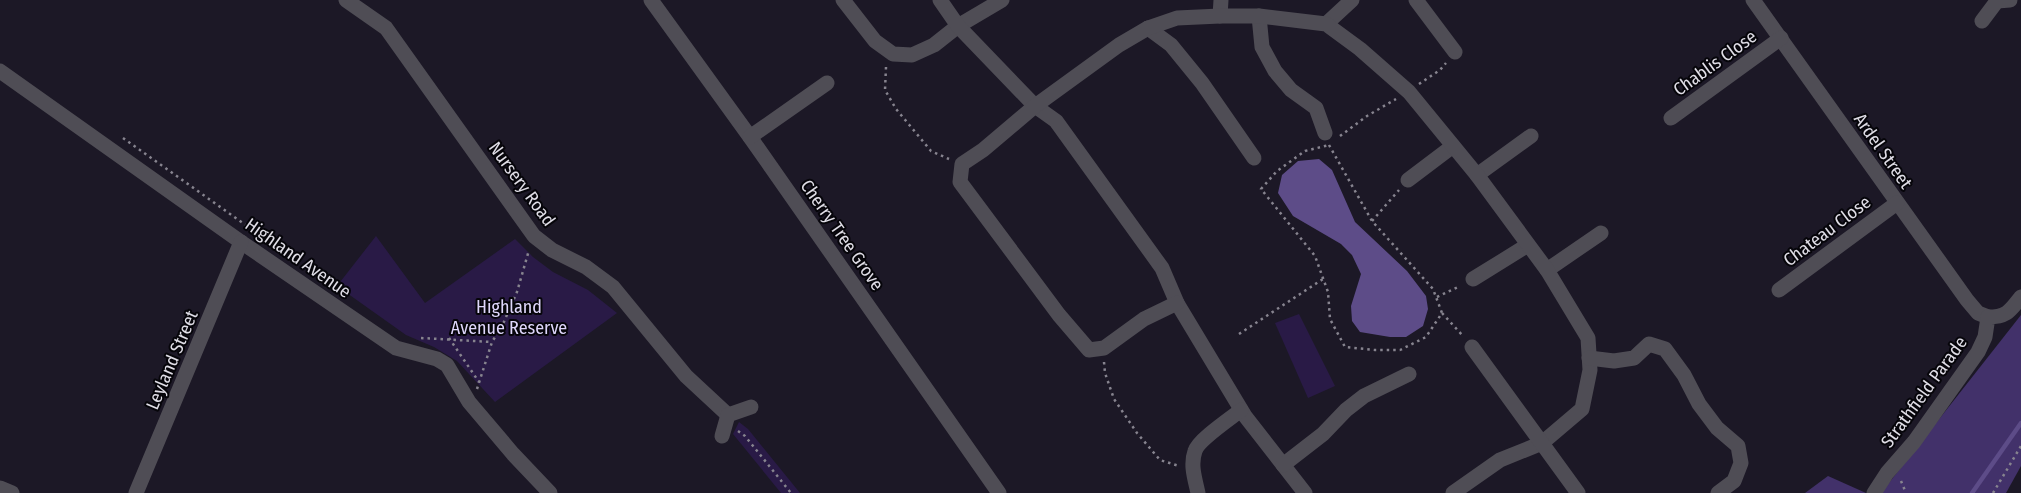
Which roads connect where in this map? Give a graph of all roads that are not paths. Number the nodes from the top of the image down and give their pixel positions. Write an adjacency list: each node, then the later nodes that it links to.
1 (346, 0): 43 (street, Nursery Road)
2 (651, 0): 24 (street, Cherry Tree Grove)
3 (843, 0): 15 (street)
4 (940, 0): 15 (street)
5 (1002, 0): 15 (street)
6 (1221, 0): 11 (street)
7 (1352, 0): 14 (street)
8 (1416, 0): 18 (street)
9 (1753, 0): 17 (street, Ardel Street)
10 (2001, 0): 13 (street)
11 (1220, 16): 12 (street); 16 (street)
12 (1259, 16): 14 (street); 25 (street)
13 (1982, 21)
14 (1326, 24): 26 (street)
15 (958, 26): 21 (street)
16 (1148, 28): 21 (street); 27 (street)
17 (1781, 38): 22 (street, Chablis Close); 30 (street, Ardel Street)
18 (1455, 52)
19 (0, 71): 32 (street, Highland Avenue)
20 (827, 82): 24 (street)
21 (1035, 106): 38 (street); 38 (street)
22 (1671, 118)
23 (1531, 136): 28 (street)
24 (750, 137): 51 (street, Cherry Tree Grove)
25 (1327, 139)
26 (1453, 146): 28 (street); 29 (street)
27 (1254, 158)
28 (1477, 175): 33 (street)
29 (1408, 180)
30 (1896, 203): 36 (street, Chateau Close); 39 (street, Ardel Street)
31 (1601, 233): 34 (street)
32 (241, 242): 49 (street, Leyland Street); 50 (street, Highland Avenue)
33 (1528, 245): 34 (street); 35 (street)
34 (1547, 270): 41 (street)
35 (1472, 279)
36 (1779, 290)
37 (2021, 297): 39 (street)
38 (1177, 303): 44 (street)
39 (1988, 317): 57 (street, Strathfield Parade)
40 (1472, 347): 45 (street)
41 (1589, 358): 45 (street); 56 (street)
42 (1409, 374): 46 (street)
43 (751, 407)
44 (1241, 410): 46 (street); 52 (street)
45 (1542, 442): 54 (street); 55 (street)
46 (1283, 465): 53 (street)
47 (0, 488): 48 (street)
48 (12, 493)
49 (136, 493)
50 (550, 493)
51 (999, 493)
52 (1198, 493)
53 (1305, 493)
54 (1453, 493)
55 (1578, 493)
56 (1718, 493)
57 (1874, 493)

